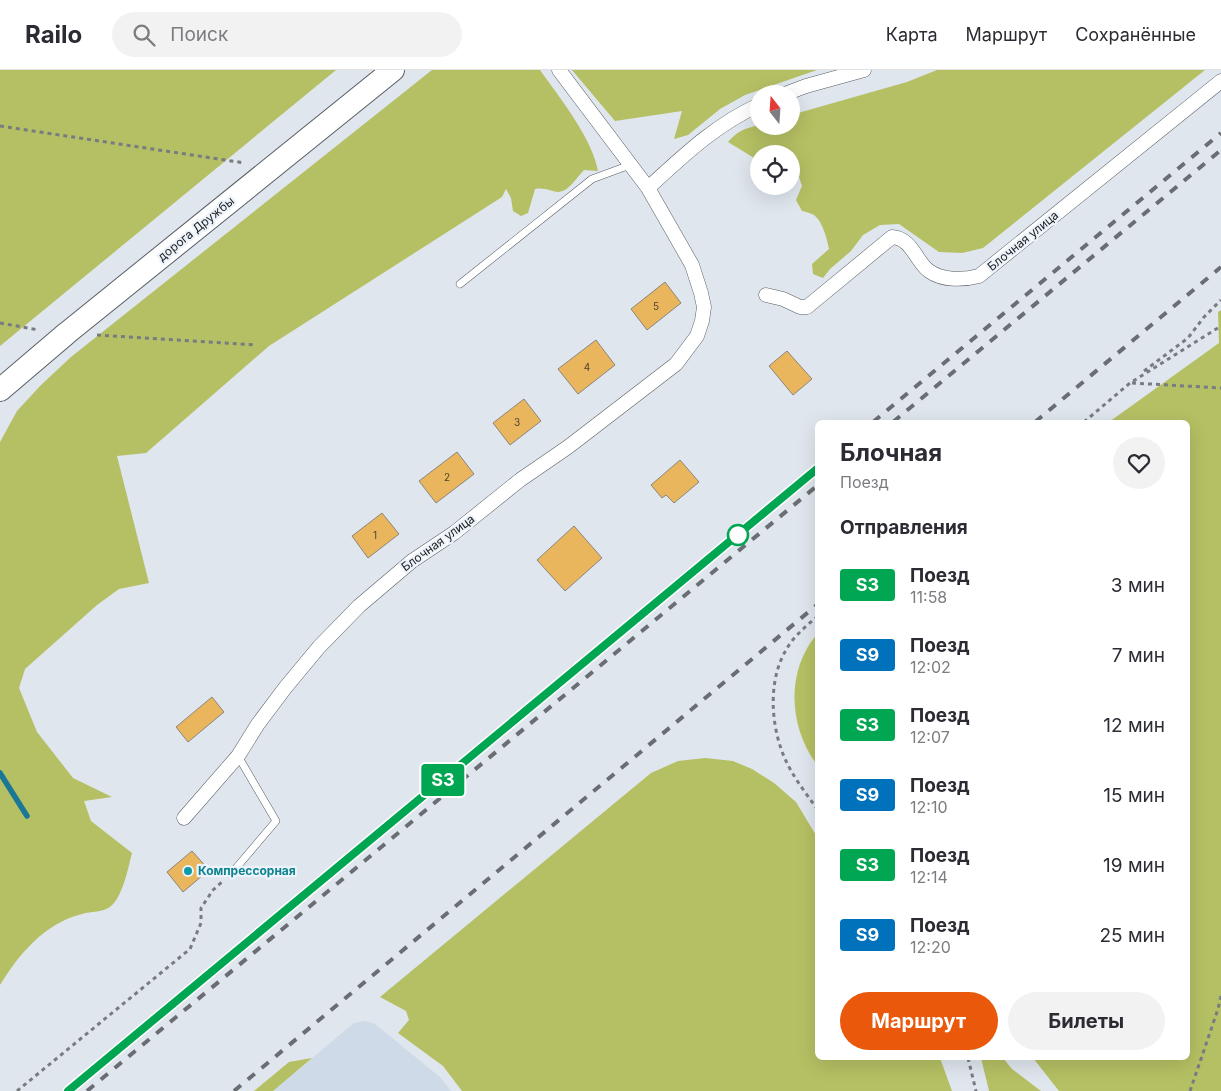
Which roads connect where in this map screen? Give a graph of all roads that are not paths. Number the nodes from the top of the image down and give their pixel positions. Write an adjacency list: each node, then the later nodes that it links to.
1 (393, 70): 11 (main road, дорога Дружбы)
2 (559, 70): 7 (street, Блочная улица)
3 (864, 70): 5 (street)
4 (1221, 81): 10 (street, Блочная улица)
5 (800, 88)
6 (750, 110): 8 (street)
7 (630, 164): 8 (street, Блочная улица); 9 (lane)
8 (648, 188): 12 (street, Блочная улица)
9 (460, 284)
10 (766, 296)
11 (0, 390)
12 (238, 756): 13 (street, Блочная улица); 14 (lane)
13 (184, 818)
14 (231, 874)

